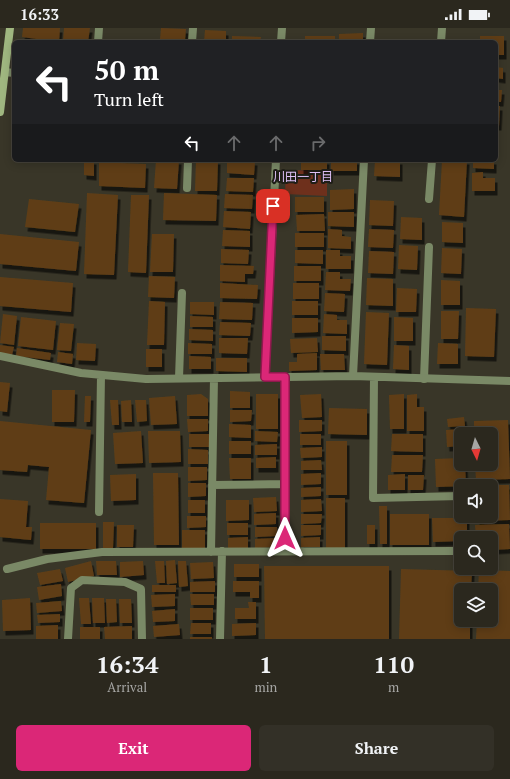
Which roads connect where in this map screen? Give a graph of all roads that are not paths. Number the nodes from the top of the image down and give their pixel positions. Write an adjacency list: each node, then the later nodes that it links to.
1 (10, 28): 12 (street)
2 (99, 28): 7 (street)
3 (193, 28): 8 (street)
4 (282, 28): 9 (street)
5 (371, 28): 10 (street)
6 (442, 28): 11 (street)
7 (98, 40)
8 (192, 40)
9 (281, 40)
10 (370, 40)
11 (441, 40)
12 (5, 72): 13 (street); 14 (street)
13 (12, 73)
14 (0, 112)
15 (188, 162): 19 (street)
16 (276, 162): 26 (street)
17 (364, 162): 25 (street)
18 (432, 162): 20 (street)
19 (187, 188)
20 (429, 199)
21 (429, 247): 31 (street)
22 (182, 293): 29 (street)
23 (0, 356): 24 (street)
24 (101, 375): 29 (street); 36 (street)
25 (353, 376): 27 (street); 28 (street)
26 (265, 377): 27 (street); 30 (street)
27 (285, 377): 34 (street)
28 (374, 377): 31 (street); 35 (street)
29 (179, 378): 30 (street)
30 (214, 378): 33 (street)
31 (424, 379): 32 (street)
32 (510, 381)
33 (212, 484): 34 (street); 40 (street)
34 (285, 484): 38 (street)
35 (454, 496)
36 (99, 512)
37 (222, 551): 38 (street); 40 (street); 44 (street)
38 (285, 551): 39 (street)
39 (454, 551)
40 (211, 552): 41 (street)
41 (7, 569)
42 (68, 639): 43 (street)
43 (142, 639)
44 (220, 639)

